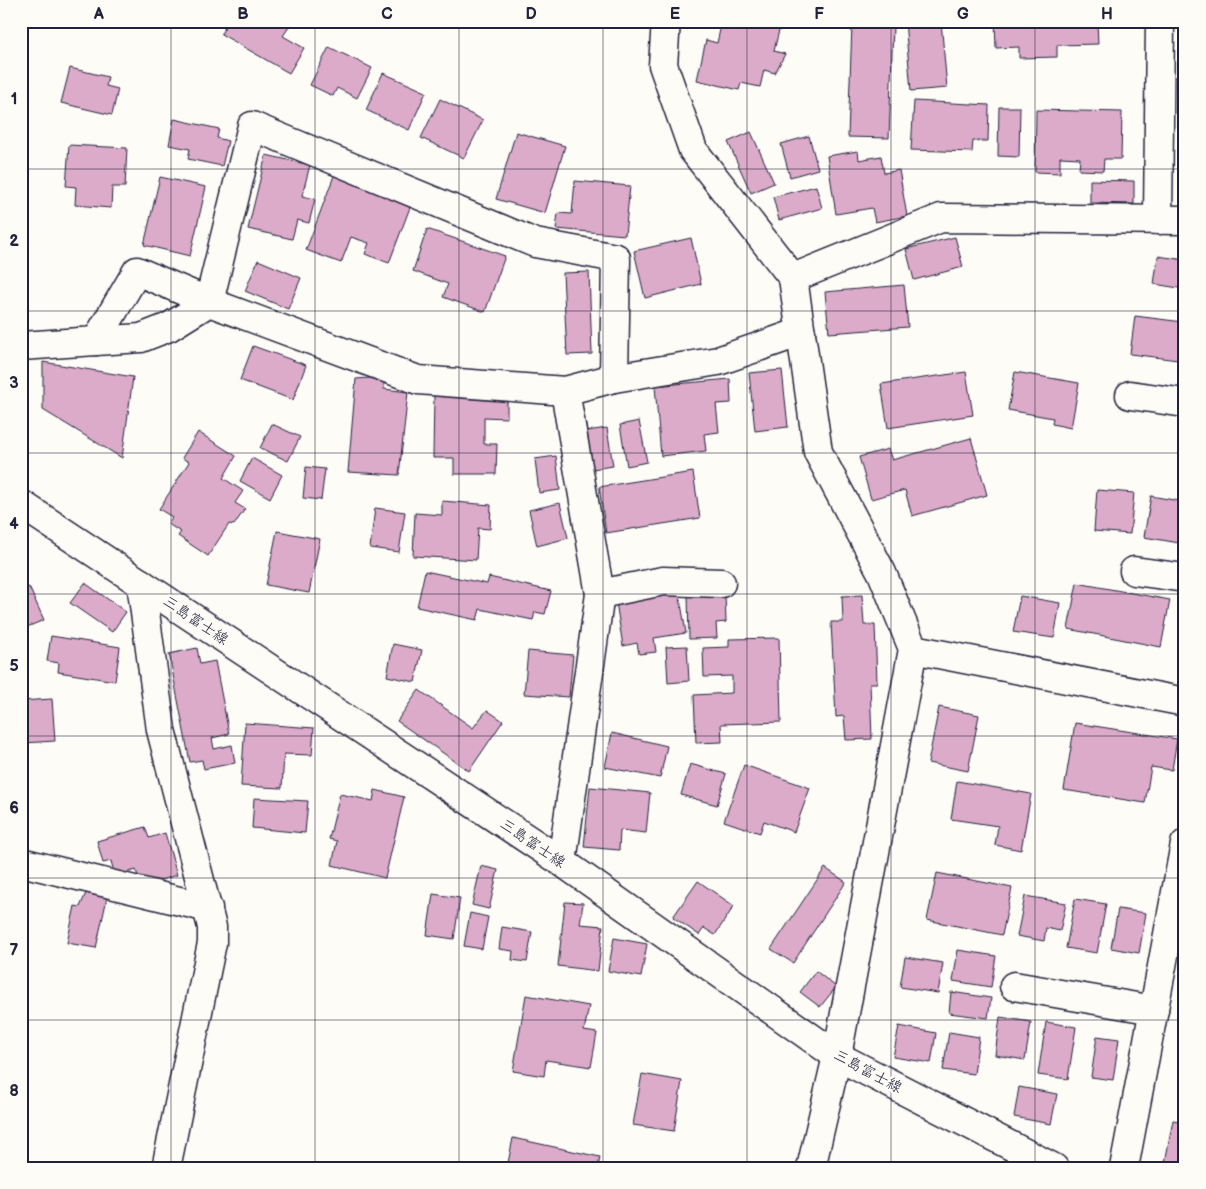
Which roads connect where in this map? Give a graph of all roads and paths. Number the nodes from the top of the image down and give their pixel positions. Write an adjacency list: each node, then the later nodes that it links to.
1 (666, 21): 5 (street)
2 (1160, 21): 3 (street)
3 (1158, 220): 4 (street); 5 (street)
4 (1185, 220)
5 (793, 278): 7 (street)
6 (209, 302): 8 (street); 8 (street); 10 (street); 11 (street)
7 (801, 332): 10 (street); 20 (street)
8 (96, 341): 9 (street)
9 (21, 346)
10 (614, 378): 11 (street)
11 (565, 391): 19 (street)
12 (1130, 395): 13 (street)
13 (1185, 403)
14 (21, 504): 18 (street, 三島富士線)
15 (1134, 571): 16 (street)
16 (1185, 578)
17 (720, 583): 19 (street)
18 (141, 584): 24 (street, 三島富士線); 25 (street)
19 (600, 594): 24 (street)
20 (913, 649): 21 (street); 29 (street)
21 (1185, 702)
22 (1184, 852): 26 (street)
23 (21, 862): 25 (street)
24 (562, 862): 29 (street, 三島富士線)
25 (208, 908): 30 (street)
26 (1175, 950): 28 (street)
27 (1014, 986): 28 (street)
28 (1154, 1010): 33 (street)
29 (837, 1056): 31 (street); 32 (street, 三島富士線)
30 (166, 1168)
31 (811, 1168)
32 (1054, 1168)
33 (1124, 1168)

